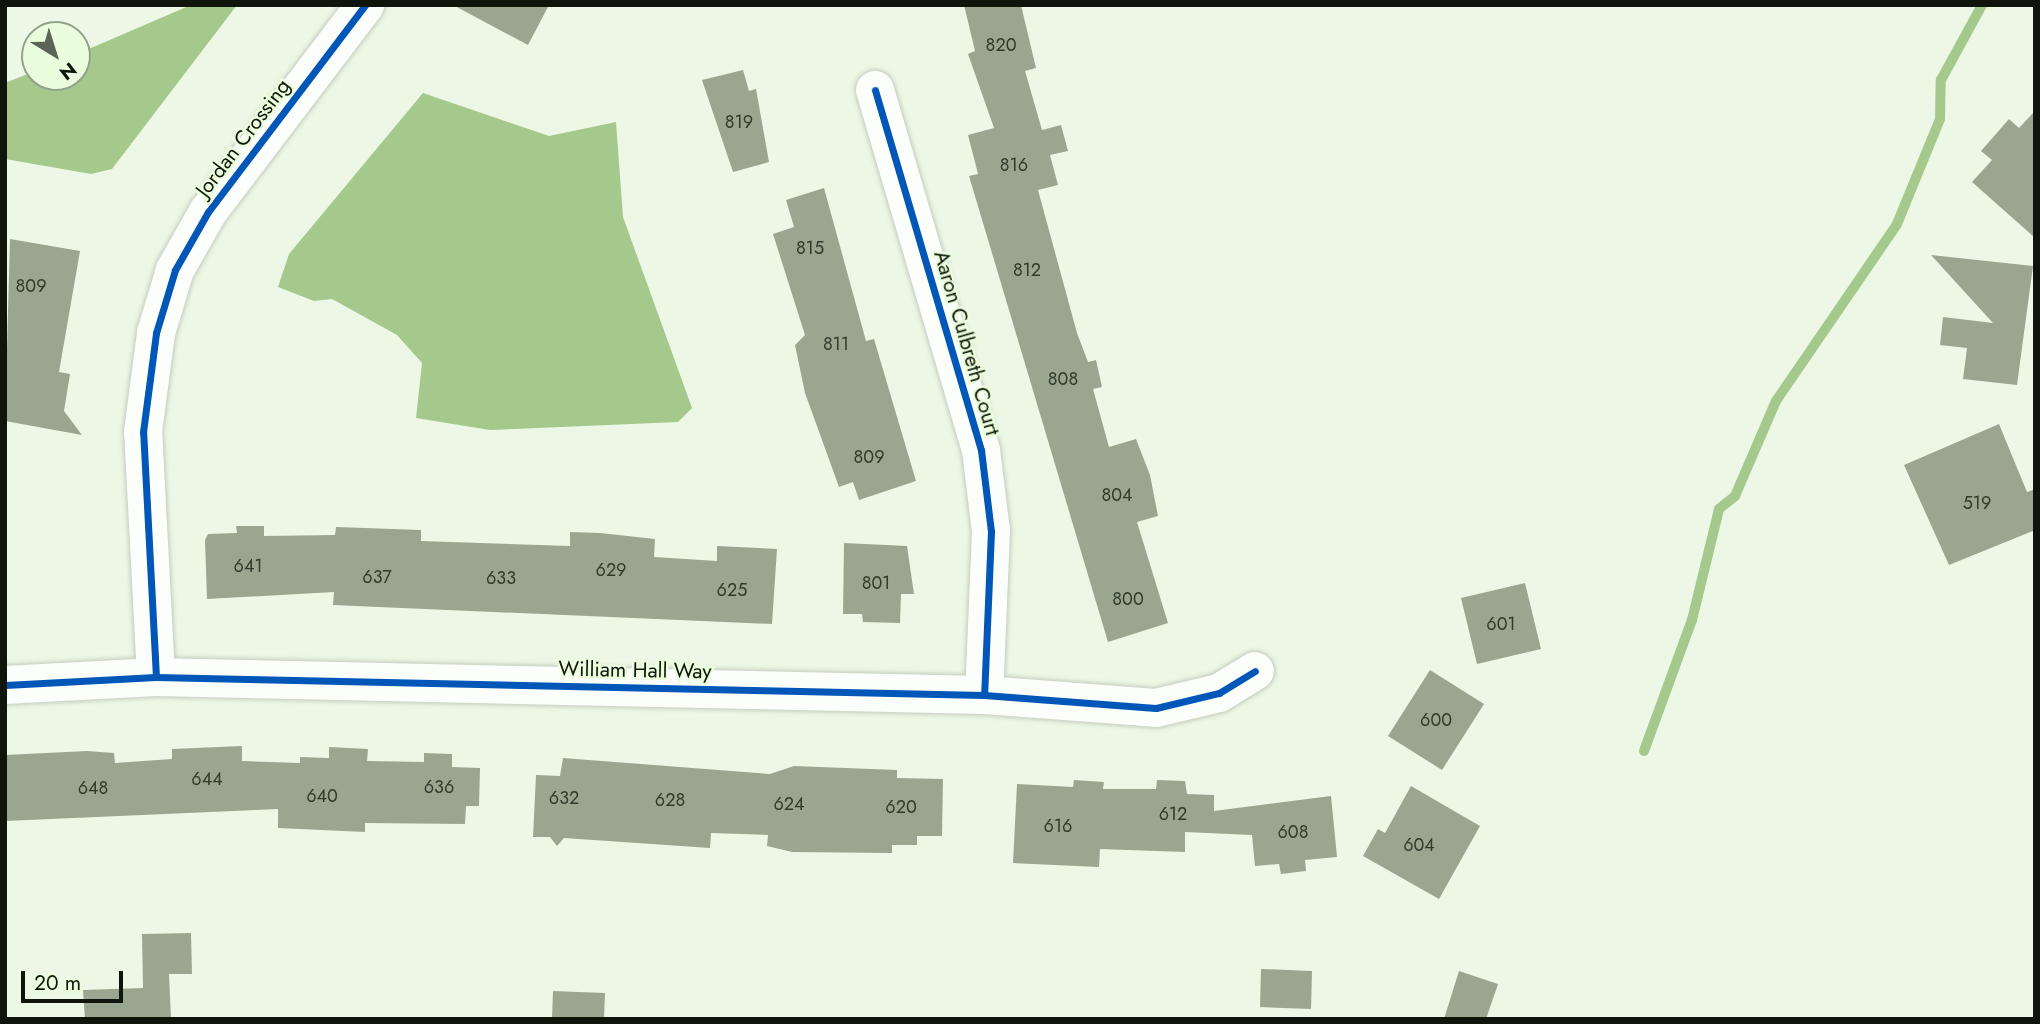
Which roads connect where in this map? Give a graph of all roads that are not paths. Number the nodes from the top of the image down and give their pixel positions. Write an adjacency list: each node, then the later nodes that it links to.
1 (365, 5): 4 (street, Jordan Crossing)
2 (875, 90): 6 (street, Aaron Culbreth Court)
3 (1255, 671): 6 (street, William Hall Way)
4 (156, 677): 5 (street, William Hall Way); 6 (street, William Hall Way)
5 (5, 685)
6 (984, 695)

